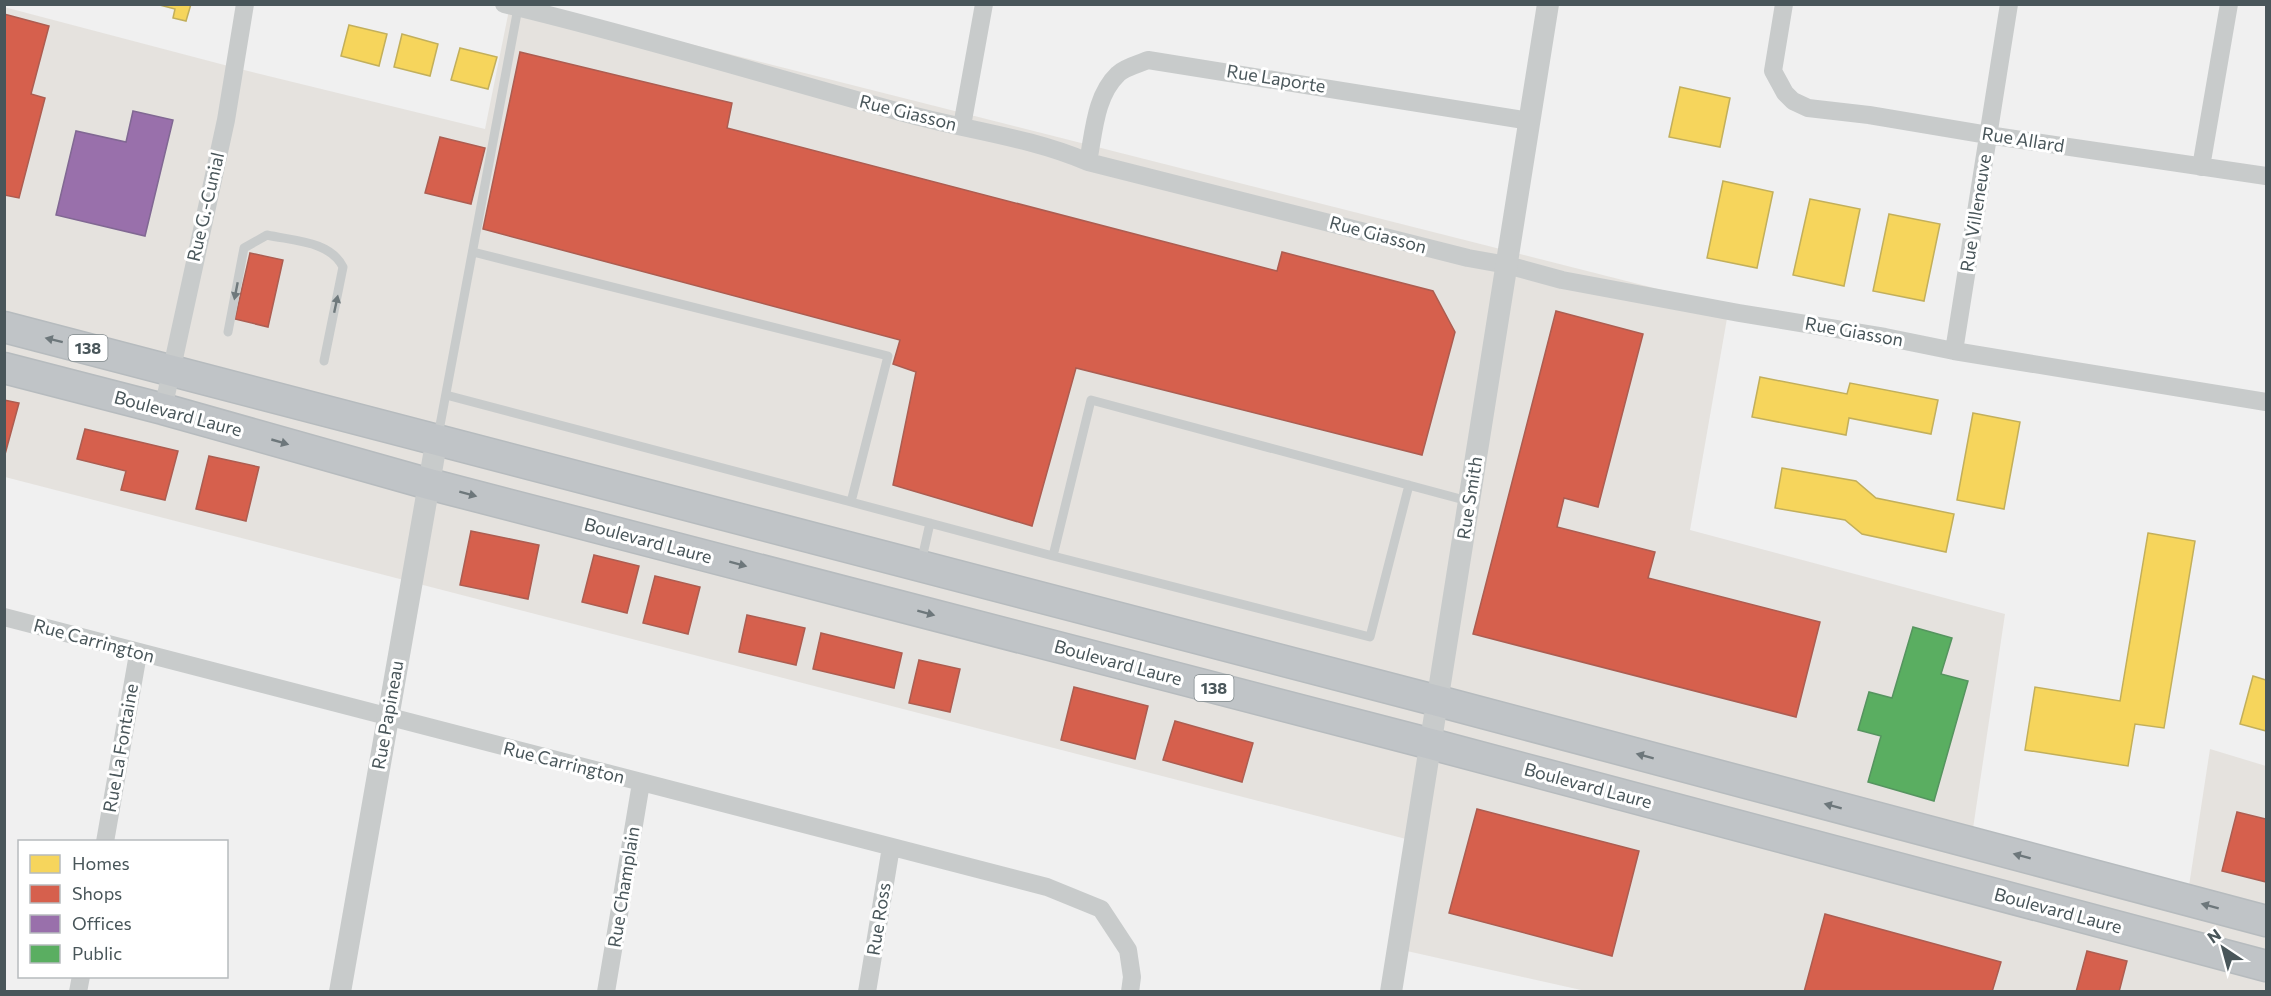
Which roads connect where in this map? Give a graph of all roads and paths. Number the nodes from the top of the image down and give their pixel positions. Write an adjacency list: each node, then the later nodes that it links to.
1 (245, 4): 21 (street, Rue G.-Cunial)
2 (984, 4): 9 (street)
3 (1548, 4): 8 (street, Rue Smith)
4 (1784, 4): 10 (street, Rue Allard)
5 (2009, 4): 10 (street, Rue Villeneuve)
6 (2229, 4): 12 (street)
7 (511, 6): 9 (street, Rue Giasson); 14 (lane)
8 (1530, 121): 11 (street, Rue Laporte); 15 (street, Rue Smith)
9 (962, 126): 11 (street, Rue Giasson)
10 (1988, 135): 12 (street, Rue Allard); 18 (street, Rue Villeneuve)
11 (1088, 162): 15 (street, Rue Giasson)
12 (2201, 166): 13 (street, Rue Allard)
13 (2266, 176)
14 (473, 252): 22 (lane); 28 (lane)
15 (1507, 265): 18 (street, Rue Giasson); 29 (street, Rue Smith)
16 (4, 327): 21 (highway, 138, one-way to 16)
17 (228, 332): 19 (lane, one-way to 17)
18 (1954, 351): 23 (street, Rue Giasson)
19 (324, 361)
20 (4, 368): 24 (highway, Boulevard Laure / 138)
21 (172, 369): 24 (street, Rue G.-Cunial); 25 (highway, 138)
22 (446, 395): 25 (lane); 28 (lane)
23 (2266, 402)
24 (163, 409): 26 (highway, Boulevard Laure / 138, one-way to 26)
25 (437, 438): 26 (street, Rue Papineau); 32 (highway, 138)
26 (429, 484): 36 (street, Rue Papineau); 37 (highway, Boulevard Laure / 138, one-way to 37)
27 (1408, 485): 29 (lane); 31 (lane); 31 (lane)
28 (851, 502): 30 (lane)
29 (1470, 502): 35 (street, Rue Smith)
30 (930, 523): 31 (lane); 32 (lane)
31 (1053, 556)
32 (920, 565): 35 (highway, 138)
33 (4, 617): 34 (street, Rue Carrington)
34 (138, 654): 36 (street, Rue Carrington); 39 (street, Rue La Fontaine)
35 (1438, 701): 37 (street, Rue Smith); 41 (highway, 138, one-way to 35)
36 (387, 718): 38 (street, Rue Carrington); 43 (street, Rue Papineau)
37 (1431, 744): 42 (highway, Boulevard Laure / 138); 47 (street, Rue Smith)
38 (641, 783): 40 (street, Rue Carrington); 44 (street, Rue Champlain)
39 (105, 840)
40 (891, 847): 45 (street, Rue Ross); 46 (street, Rue Carrington)
41 (2266, 921)
42 (2266, 966)
43 (340, 992)
44 (606, 992)
45 (867, 992)
46 (1130, 992)
47 (1391, 992)

